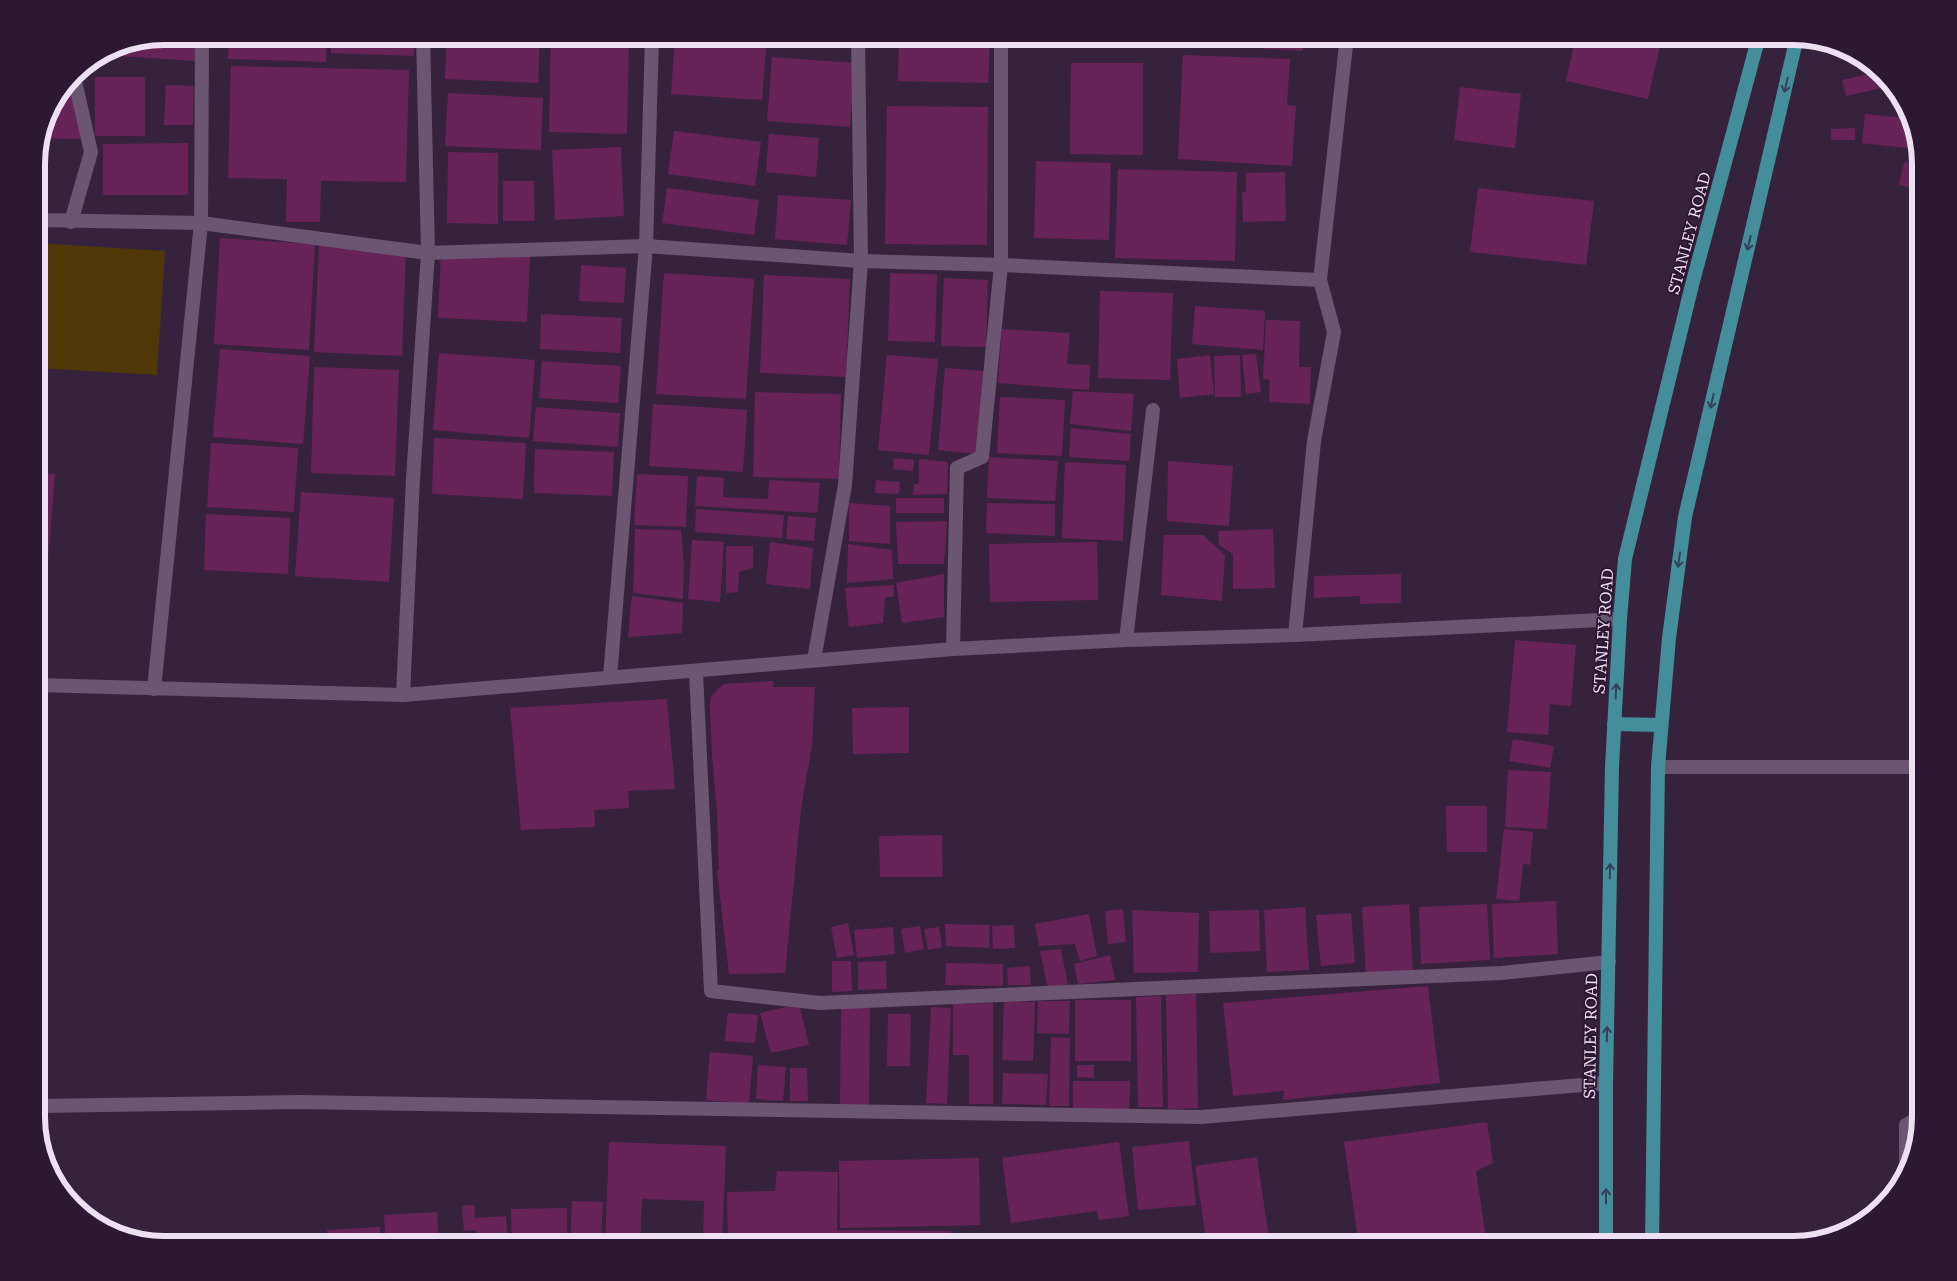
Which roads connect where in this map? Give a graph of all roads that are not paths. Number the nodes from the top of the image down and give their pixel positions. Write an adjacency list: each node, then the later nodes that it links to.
1 (202, 45): 12 (street)
2 (423, 45): 14 (street)
3 (652, 45): 13 (street)
4 (858, 45): 15 (street)
5 (1001, 45): 16 (street)
6 (1346, 45): 17 (street)
7 (1758, 45): 19 (main road, STANLEY ROAD)
8 (1795, 45): 30 (main road, one-way to 30)
9 (76, 85): 11 (street)
10 (45, 221): 11 (street)
11 (71, 222): 12 (street)
12 (201, 222): 14 (street); 27 (street)
13 (646, 246): 14 (street); 15 (street); 25 (street)
14 (428, 253): 28 (street)
15 (861, 261): 16 (street); 23 (street)
16 (1001, 264): 17 (street); 22 (street)
17 (1320, 280): 20 (street)
18 (1152, 410): 21 (street)
19 (1620, 619): 20 (street); 29 (main road, STANLEY ROAD, one-way to 19)
20 (1295, 635): 21 (street)
21 (1126, 640): 22 (street)
22 (953, 649): 23 (street)
23 (814, 660): 24 (street)
24 (696, 672): 25 (street); 33 (street)
25 (610, 677): 28 (street)
26 (45, 685): 27 (street)
27 (154, 689): 28 (street)
28 (403, 695)
29 (1614, 724): 30 (main road); 33 (main road, STANLEY ROAD, one-way to 29)
30 (1660, 725): 31 (main road)
31 (1658, 767): 32 (street); 39 (main road)
32 (1912, 767)
33 (1609, 962): 34 (main road, STANLEY ROAD, one-way to 33)
34 (1606, 1083): 35 (street); 38 (main road, STANLEY ROAD, one-way to 34)
35 (45, 1106)
36 (1912, 1122): 37 (street)
37 (1906, 1155)
38 (1606, 1236)
39 (1652, 1236)

